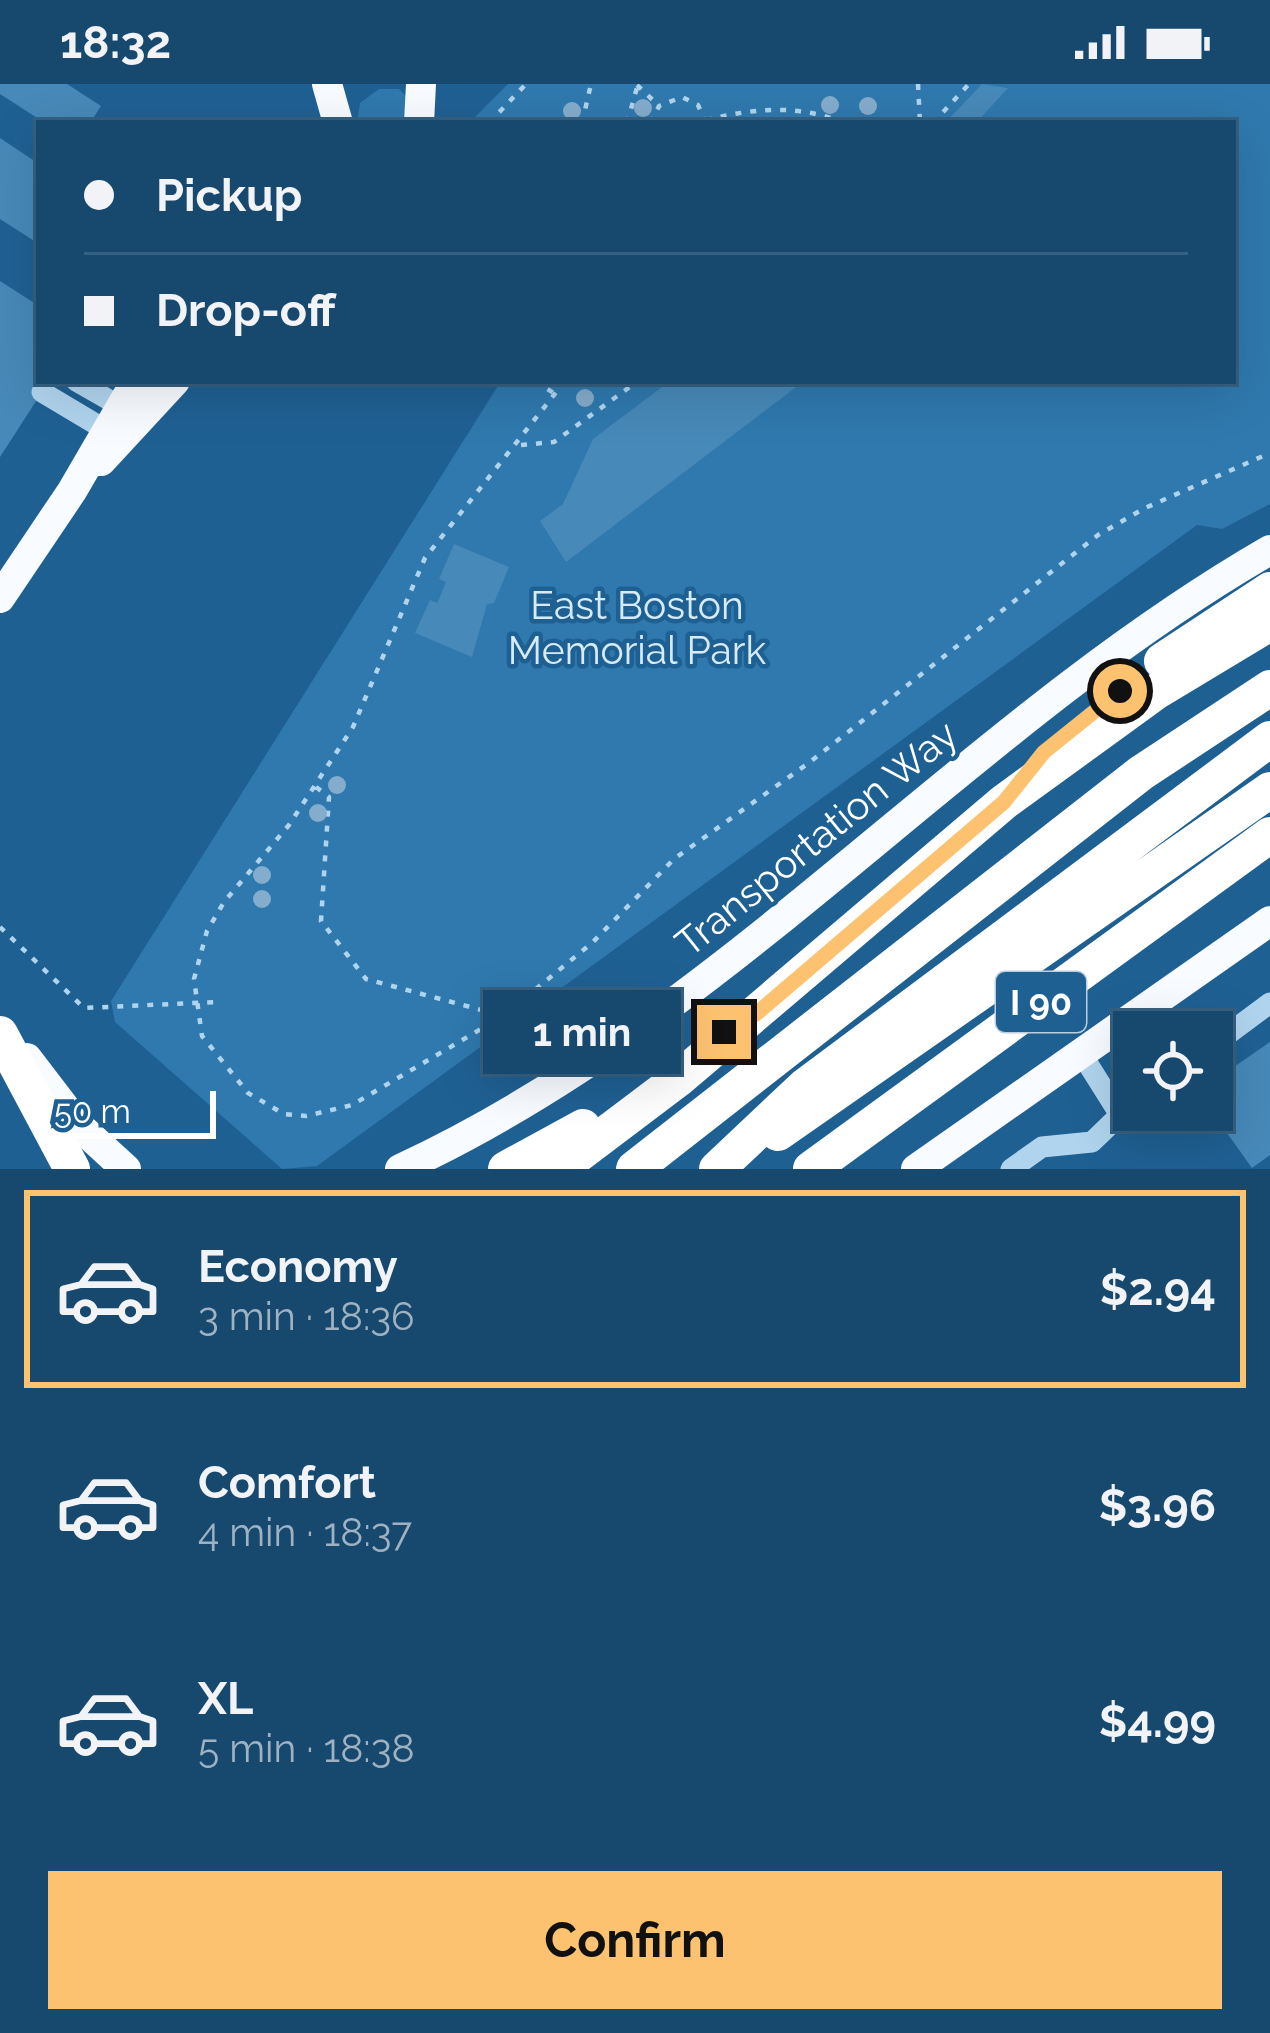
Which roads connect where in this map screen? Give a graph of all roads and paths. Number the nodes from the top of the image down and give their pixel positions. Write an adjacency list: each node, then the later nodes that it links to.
1 (421, 84): 8 (main road)
2 (526, 84): 9 (path)
3 (591, 84): 10 (path)
4 (917, 84): 16 (path)
5 (969, 84): 17 (path)
6 (638, 85): 7 (path); 11 (path)
7 (658, 106): 12 (path); 13 (path)
8 (419, 120)
9 (492, 120)
10 (583, 120)
11 (628, 120)
12 (652, 120)
13 (706, 120)
14 (710, 120): 15 (path)
15 (835, 120)
16 (920, 120)
17 (936, 120)
18 (81, 384): 25 (lane)
19 (173, 384): 28 (main road)
20 (540, 384): 24 (path)
21 (564, 384): 24 (path)
22 (634, 384): 26 (path)
23 (42, 392): 25 (lane)
24 (557, 395): 26 (path)
25 (119, 405): 28 (main road)
26 (519, 444): 35 (path)
27 (1270, 453): 45 (path)
28 (72, 491): 31 (main road)
29 (1270, 550): 53 (main road, Transportation Way)
30 (1270, 590): 37 (highway)
31 (0, 598)
32 (1270, 623): 37 (highway)
33 (1270, 688): 56 (highway)
34 (1270, 739): 57 (highway)
35 (316, 787): 41 (path); 45 (path)
36 (1270, 790): 57 (highway)
37 (1004, 802): 44 (highway)
38 (1270, 835): 58 (highway, I 90)
39 (1270, 921): 48 (main road)
40 (0, 927): 41 (path)
41 (193, 1001): 42 (path); 45 (path)
42 (216, 1002)
43 (1270, 1003): 46 (lane)
44 (756, 1014): 54 (highway); 55 (highway)
45 (503, 1016)
46 (1233, 1030)
47 (0, 1032): 51 (highway); 52 (main road)
48 (1082, 1053): 49 (lane); 59 (main road)
49 (1113, 1092)
50 (1113, 1123): 60 (lane)
51 (72, 1169)
52 (126, 1169)
53 (400, 1169)
54 (506, 1169)
55 (559, 1169)
56 (634, 1169)
57 (718, 1169)
58 (811, 1169)
59 (916, 1169)
60 (1011, 1169)

